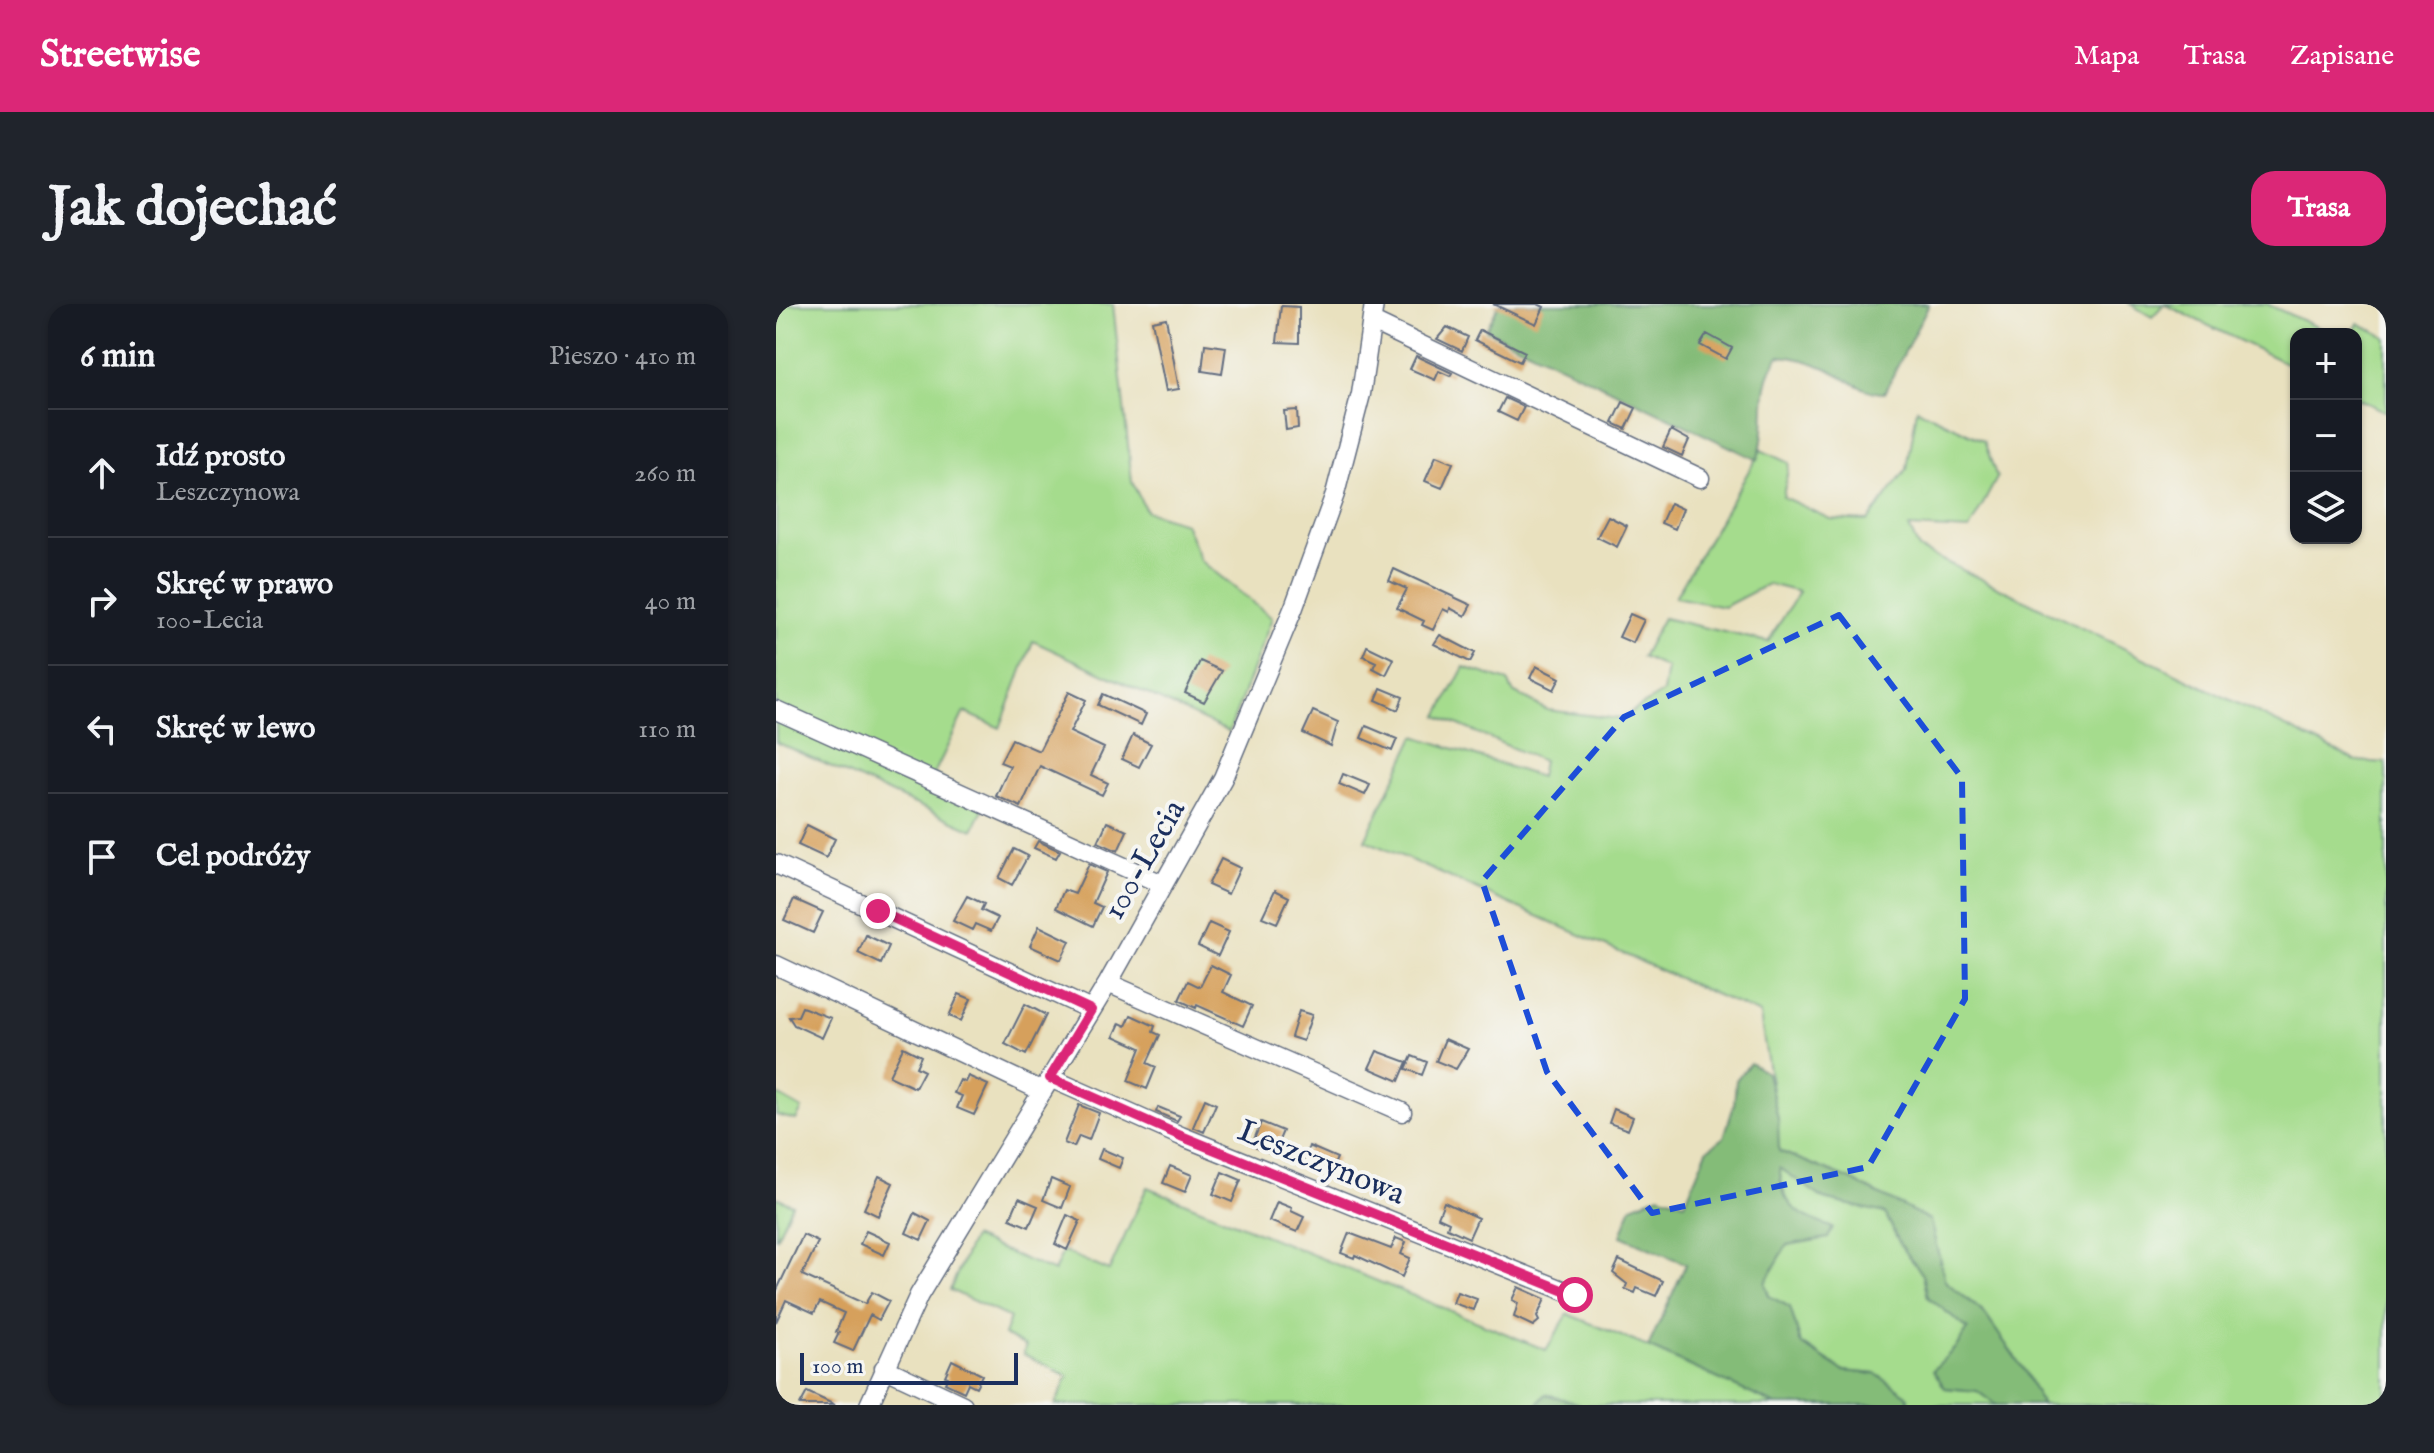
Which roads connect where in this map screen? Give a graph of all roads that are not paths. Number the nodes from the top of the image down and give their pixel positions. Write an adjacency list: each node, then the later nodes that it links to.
1 (1374, 313): 2 (street); 5 (street, 100-Lecia)
2 (1700, 478)
3 (776, 710): 5 (street)
4 (776, 864): 8 (street)
5 (1162, 884): 7 (street, 100-Lecia)
6 (776, 965): 9 (street, Leszczynowa)
7 (1108, 983): 8 (street, 100-Lecia); 10 (street)
8 (1091, 1010): 9 (street, 100-Lecia)
9 (1046, 1084): 11 (street, Leszczynowa); 12 (street, 100-Lecia)
10 (1402, 1112)
11 (1575, 1295)
12 (884, 1368): 13 (street, 100-Lecia); 14 (street)
13 (869, 1405)
14 (963, 1405)

